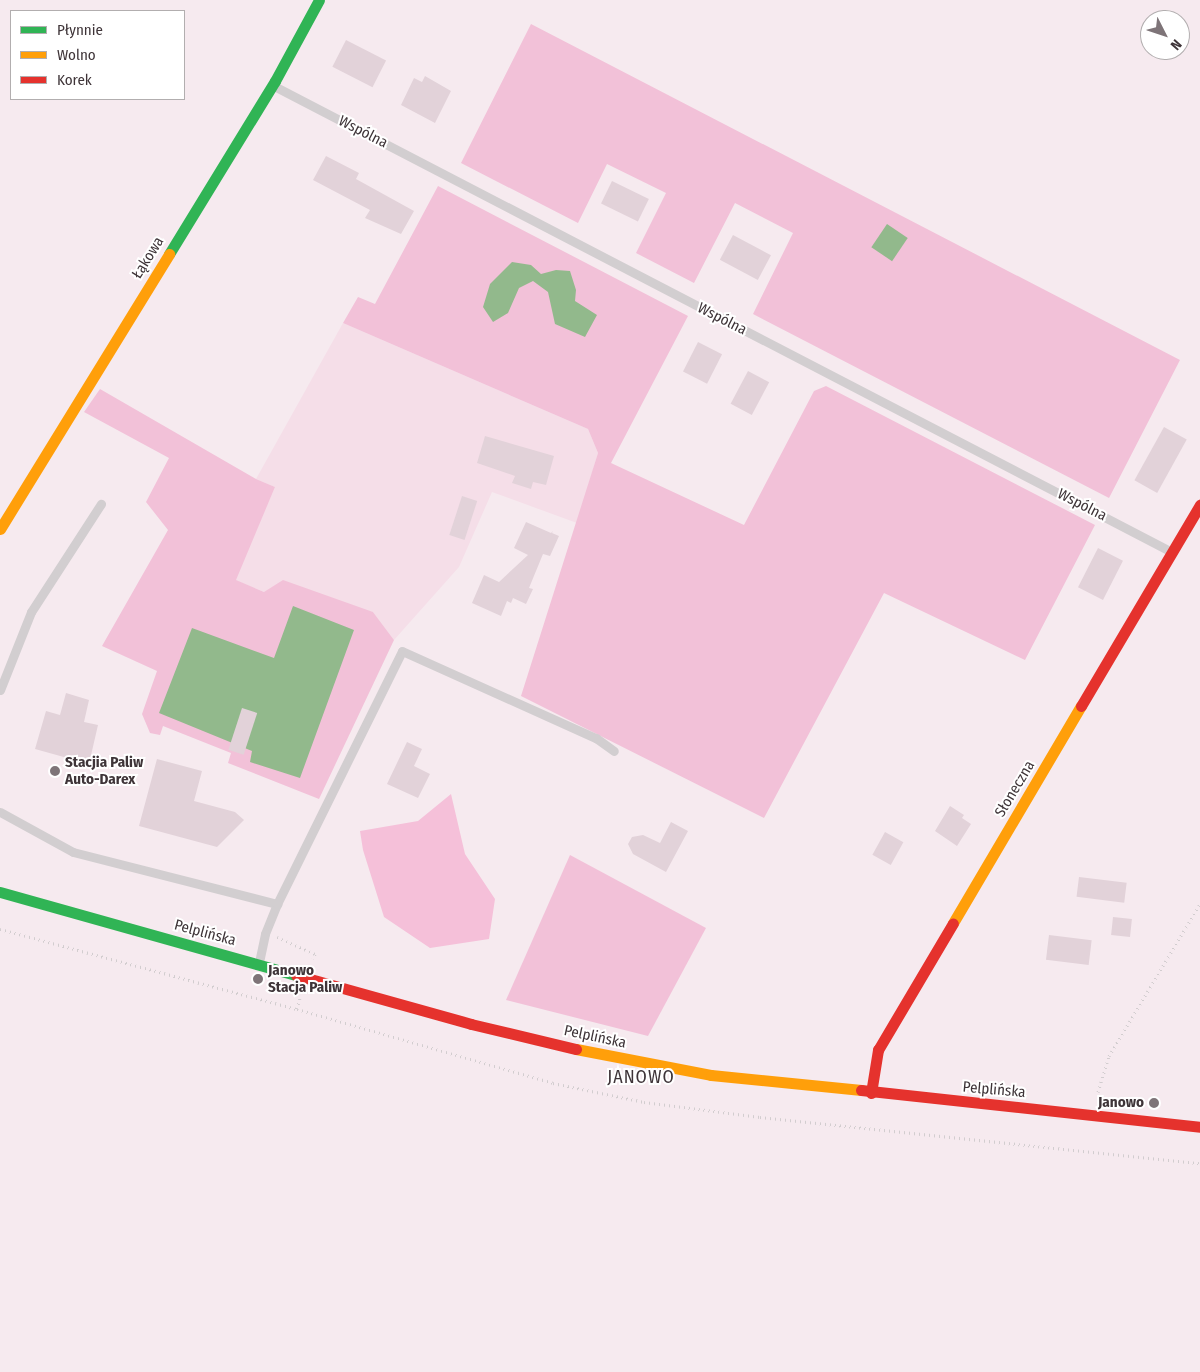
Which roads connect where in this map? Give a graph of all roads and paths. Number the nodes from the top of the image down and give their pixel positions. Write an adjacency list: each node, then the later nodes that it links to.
1 (319, 0): 2 (street, Łąkowa)
2 (272, 85): 5 (street, Łąkowa); 6 (lane, Wspólna)
3 (101, 504): 7 (lane)
4 (1200, 505): 6 (street, Słoneczna)
5 (0, 529)
6 (1172, 552): 14 (street, Słoneczna)
7 (0, 690)
8 (614, 751): 11 (lane)
9 (0, 812): 11 (lane)
10 (0, 892): 13 (street, Pelplińska)
11 (277, 904): 13 (lane)
12 (1200, 904): 15 (path)
13 (260, 963): 14 (street, Pelplińska)
14 (871, 1093): 15 (street, Pelplińska)
15 (1102, 1115): 16 (street, Pelplińska)
16 (1200, 1127)

